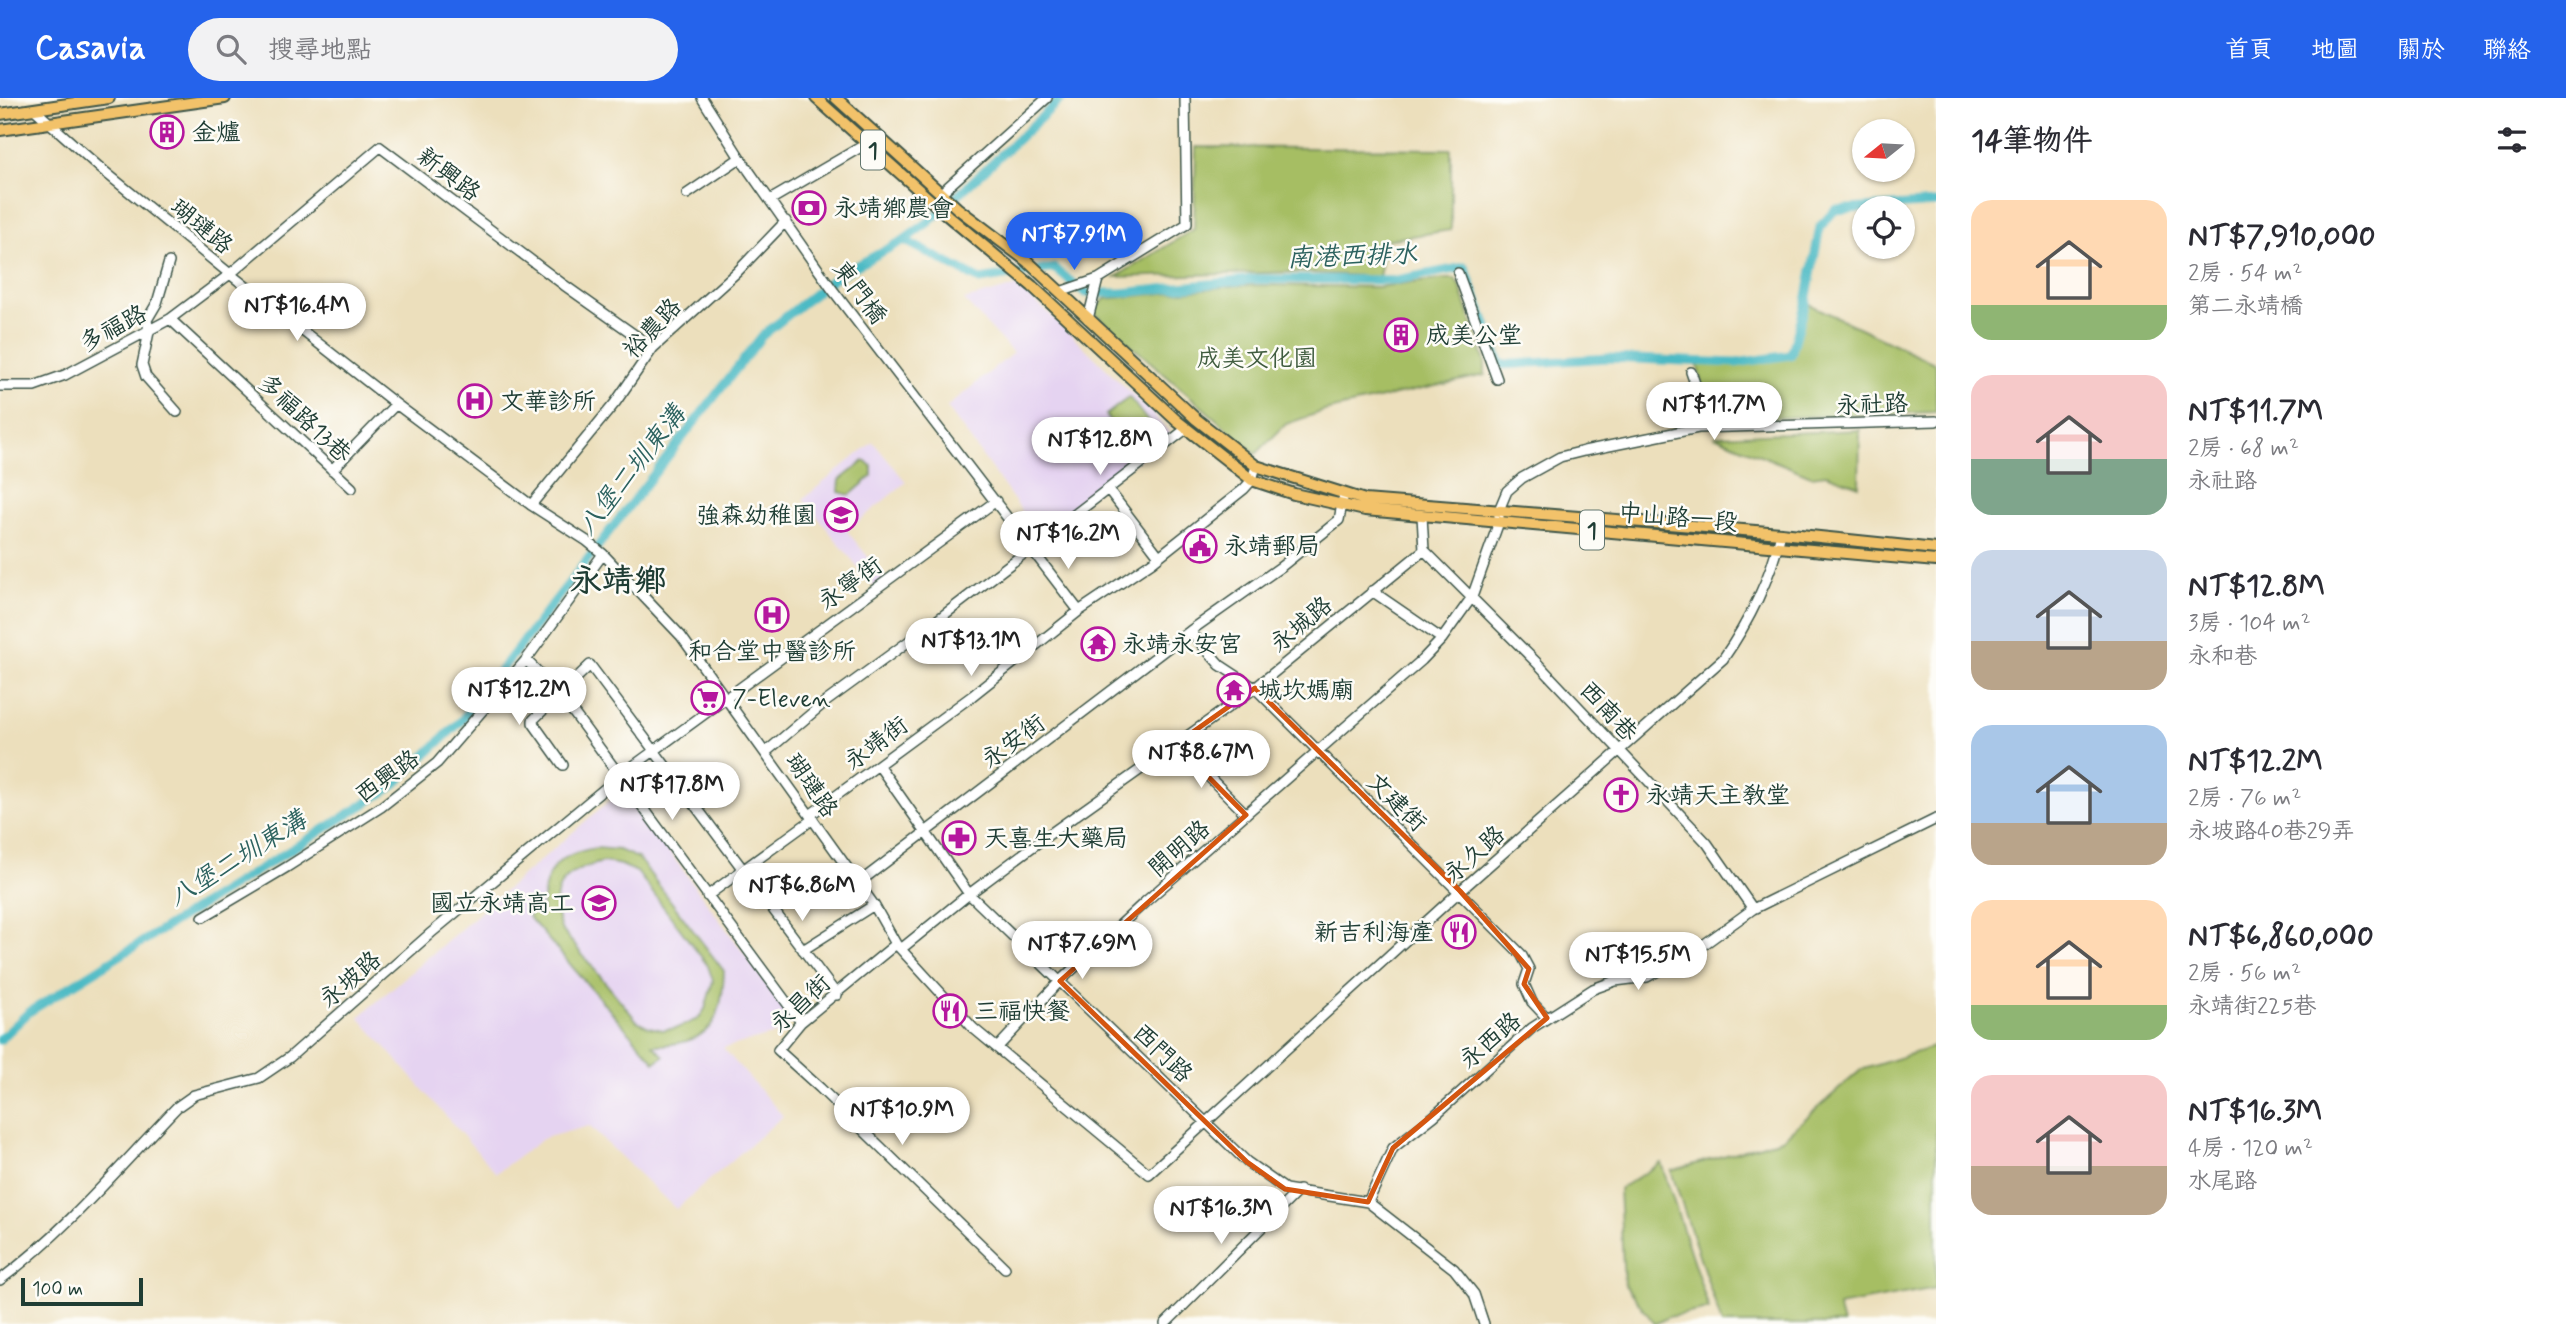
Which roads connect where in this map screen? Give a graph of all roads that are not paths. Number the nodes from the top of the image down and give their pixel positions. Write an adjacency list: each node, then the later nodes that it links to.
1 (109, 98): 8 (main road)
2 (225, 98): 10 (main road)
3 (702, 98): 13 (street, 東門橋)
4 (816, 98): 12 (main road, 1)
5 (836, 98): 14 (main road, 1)
6 (1046, 98): 14 (street)
7 (1185, 98): 21 (street)
8 (34, 109): 9 (main road); 10 (street, 瑚璉路)
9 (0, 114)
10 (49, 122): 11 (main road); 20 (street, 瑚璉路)
11 (0, 130)
12 (866, 144): 16 (street); 34 (main road, 1)
13 (740, 159): 15 (street); 16 (street, 東門橋)
14 (941, 193): 22 (main road, 1)
15 (687, 194)
16 (770, 200): 17 (street, 東門橋)
17 (786, 221): 26 (street, 裕農路); 41 (street, 東門橋)
18 (169, 262): 25 (street)
19 (1458, 273): 28 (street)
20 (230, 274): 23 (street, 多福路); 26 (street, 新興路); 30 (street, 瑚璉路)
21 (1098, 279): 22 (street); 24 (street)
22 (1060, 292): 24 (main road, 1)
23 (170, 319): 25 (street, 多福路); 36 (street, 多福路13巷)
24 (1088, 319): 35 (main road, 1)
25 (149, 332): 29 (street, 多福路); 31 (street)
26 (653, 348): 42 (street, 裕農路)
27 (1691, 372): 33 (street)
28 (1497, 379)
29 (0, 386)
30 (396, 404): 36 (street); 42 (street, 瑚璉路)
31 (177, 412)
32 (1936, 421): 33 (street, 永社路)
33 (1710, 428): 45 (street, 永社路)
34 (1186, 429): 37 (main road, 1); 39 (street)
35 (1256, 466): 37 (street); 40 (main road, 中山路一段 / 1)
36 (332, 470): 38 (street, 多福路13巷)
37 (1252, 480): 43 (main road, 中山路一段 / 1); 52 (street, 永靖街)
38 (352, 488)
39 (1108, 489): 47 (street); 52 (street)
40 (1344, 494): 43 (street, 永安街); 45 (main road, 中山路一段 / 1)
41 (996, 501): 47 (street, 東門橋); 62 (street, 永寧街)
42 (531, 505): 51 (street, 瑚璉路)
43 (1342, 506): 44 (main road, 中山路一段 / 1); 57 (street, 永安街)
44 (1422, 516): 45 (main road, 中山路一段 / 1); 50 (street)
45 (1499, 516): 46 (main road, 中山路一段 / 1); 48 (main road, 中山路一段 / 1); 55 (street, 開明路)
46 (1781, 533): 48 (street, 永久路); 49 (main road, 中山路一段 / 1)
47 (1032, 548): 56 (street, 東門橋); 66 (street)
48 (1777, 548): 53 (main road, 中山路一段 / 1); 67 (street, 永久路)
49 (1936, 549)
50 (1424, 550): 54 (street, 永城路); 55 (street, 西南巷)
51 (602, 554): 59 (street, 西興路); 62 (street, 瑚璉路)
52 (1159, 556): 56 (street, 永靖街)
53 (1936, 561)
54 (1372, 591): 58 (street); 60 (street, 永城路)
55 (1472, 597): 58 (street, 開明路); 67 (street, 西南巷)
56 (1079, 611): 69 (street, 永靖街)
57 (1190, 631): 60 (street, 文建街); 74 (street, 永安街)
58 (1442, 639): 65 (street, 開明路)
59 (526, 660): 61 (street); 84 (street, 西興路)
60 (1255, 688): 63 (street, 永城路); 65 (street, 文建街)
61 (559, 693): 64 (street); 68 (street); 70 (street)
62 (727, 698): 64 (street, 永坡路); 66 (street, 瑚璉路)
63 (1177, 744): 71 (street); 79 (street, 永城路)
64 (653, 750): 70 (street, 永坡路); 76 (street)
65 (1316, 750): 71 (street, 開明路); 78 (street, 文建街)
66 (766, 751): 72 (street, 瑚璉路)
67 (1620, 751): 78 (street, 永久路); 83 (street, 西南巷)
68 (563, 765)
69 (878, 766): 72 (street, 永靖街); 74 (street, 西門路)
70 (621, 775): 80 (street); 97 (street, 永坡路)
71 (1246, 814): 87 (street, 開明路)
72 (812, 817): 75 (street, 瑚璉路); 76 (street, 永靖街)
73 (1936, 819): 83 (street, 永西路)
74 (926, 833): 77 (street, 永安街); 79 (street, 西門路)
75 (848, 869): 77 (street, 瑚璉路); 81 (street)
76 (743, 870): 80 (street, 永靖街); 86 (street)
77 (858, 884): 82 (street, 瑚璉路)
78 (1460, 891): 89 (street, 文建街); 92 (street, 永久路)
79 (969, 894): 85 (street, 永昌街); 87 (street, 西門路)
80 (707, 896): 90 (street)
81 (803, 901)
82 (874, 905): 85 (street, 瑚璉路); 86 (street)
83 (1753, 909): 89 (street, 永西路)
84 (203, 916)
85 (899, 946): 88 (street, 永昌街); 91 (street, 瑚璉路)
86 (803, 950): 88 (street)
87 (1059, 981): 91 (street, 開明路); 92 (street, 西門路)
88 (837, 995): 90 (street, 永昌街)
89 (1547, 1018): 95 (street, 永西路)
90 (800, 1022): 96 (street, 永昌街)
91 (997, 1048): 93 (street, 瑚璉路)
92 (1205, 1121): 93 (street, 永久路); 94 (street, 西門路)
93 (1149, 1174)
94 (1299, 1190): 95 (street, 西門路); 98 (street)
95 (1368, 1202): 99 (street)
96 (1005, 1268)
97 (0, 1280)
98 (1165, 1324)
99 (1484, 1324)

